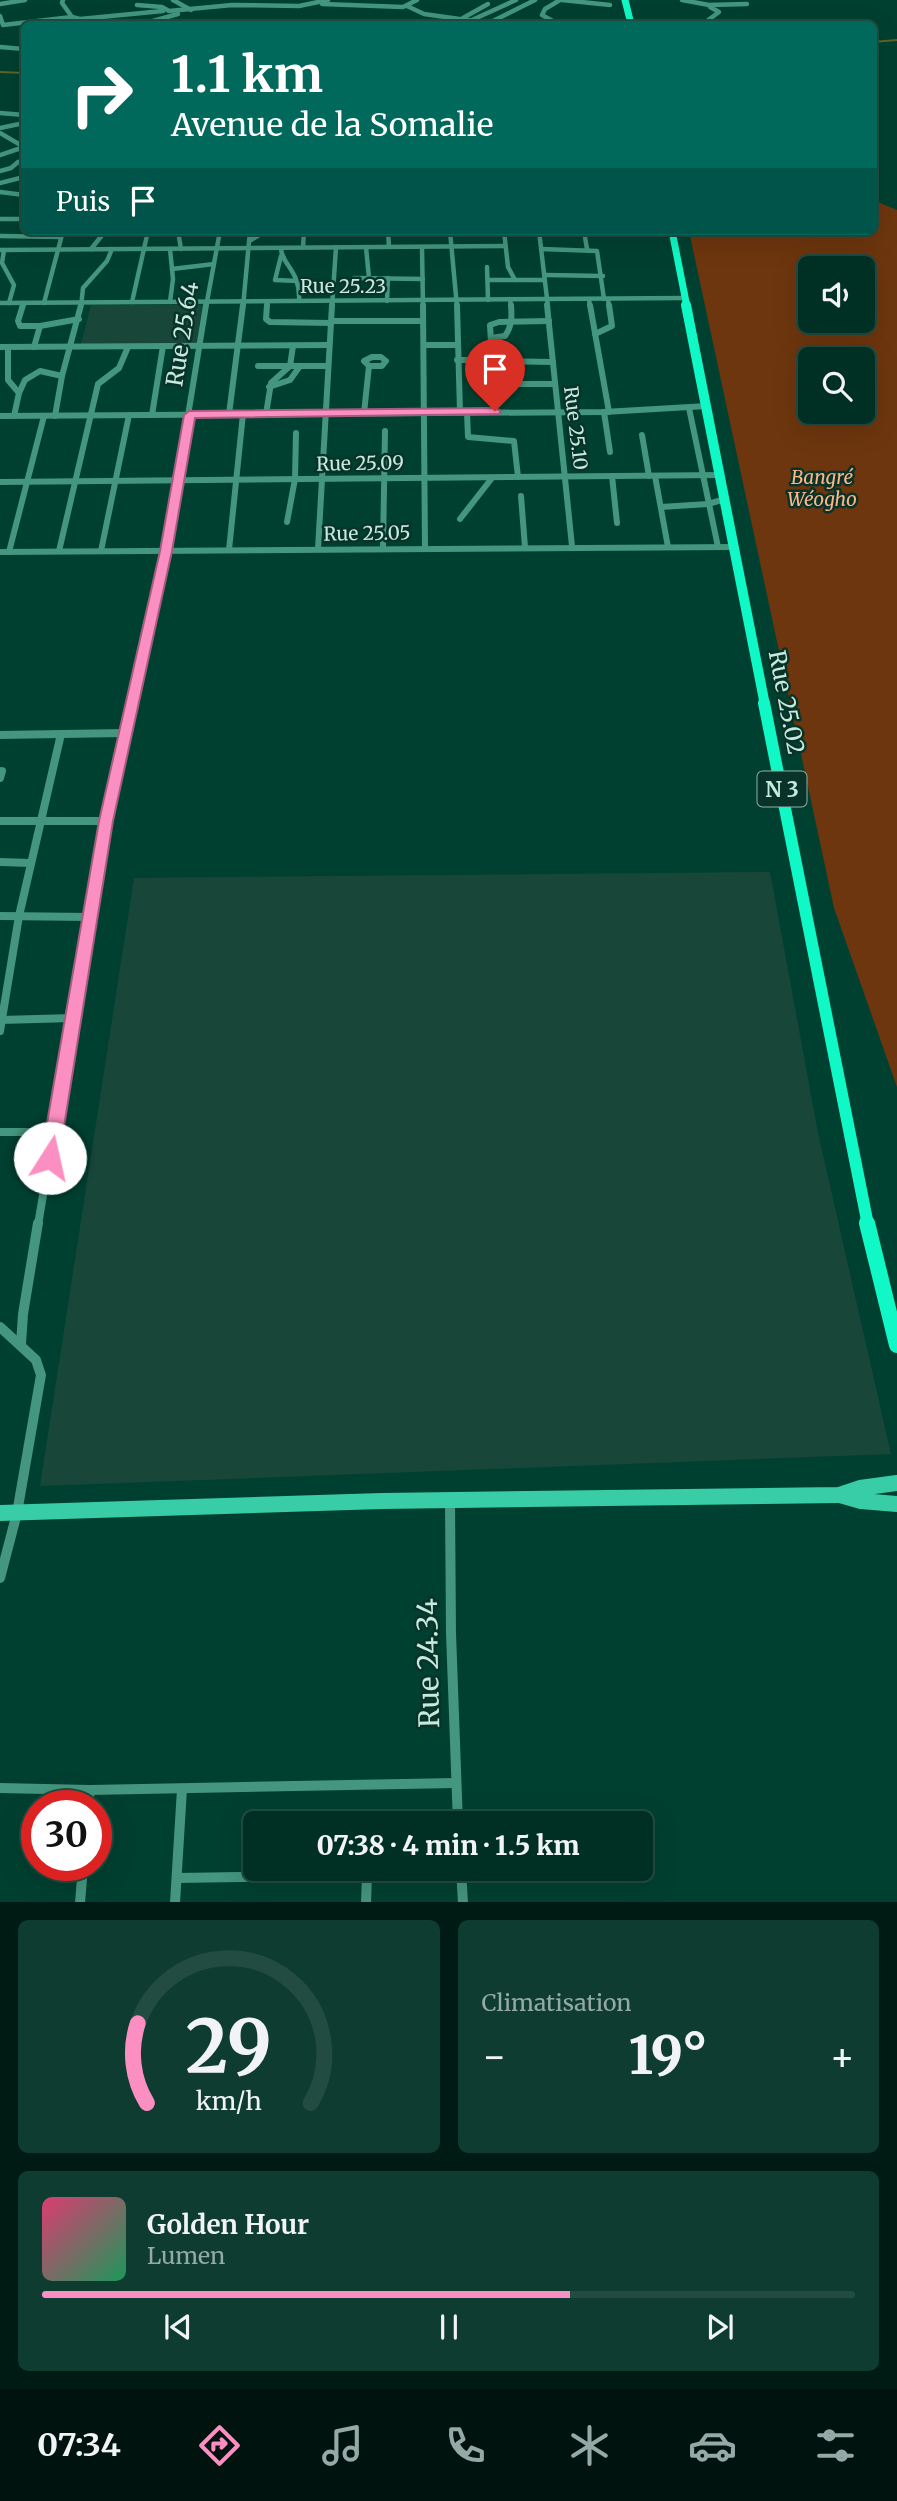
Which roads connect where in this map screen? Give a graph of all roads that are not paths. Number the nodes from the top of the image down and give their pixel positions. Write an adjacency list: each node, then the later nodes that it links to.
1 (25, 0): 17 (street)
2 (63, 0): 31 (street)
3 (173, 0): 15 (street)
4 (188, 0): 15 (street)
5 (253, 0): 21 (street)
6 (297, 0): 24 (street)
7 (327, 0): 16 (street)
8 (374, 0): 25 (street)
9 (417, 0): 26 (street)
10 (516, 0): 34 (street)
11 (535, 0): 39 (street)
12 (561, 0): 22 (street); 40 (street)
13 (682, 0): 23 (street)
14 (627, 2): 41 (main road)
15 (181, 3): 28 (street)
16 (319, 3): 24 (street); 25 (street)
17 (0, 4)
18 (488, 4): 32 (street)
19 (747, 4): 23 (street)
20 (137, 5): 29 (street)
21 (232, 5): 24 (street); 27 (street)
22 (610, 5)
23 (708, 5): 42 (street)
24 (289, 6)
25 (375, 6): 26 (street)
26 (406, 6): 32 (street)
27 (198, 9): 28 (street); 37 (street)
28 (191, 10): 29 (street)
29 (169, 11): 33 (street)
30 (0, 16): 44 (street)
31 (72, 17): 33 (street); 35 (street)
32 (463, 18): 34 (street)
33 (87, 19): 36 (street)
34 (472, 20): 38 (street)
35 (37, 21)
36 (82, 21)
37 (153, 21)
38 (478, 21)
39 (493, 21)
40 (554, 21)
41 (630, 21)
42 (707, 21)
43 (21, 23): 44 (street)
44 (2, 25)
45 (0, 47): 46 (street)
46 (21, 49)
47 (0, 113): 48 (street)
48 (21, 116)
49 (21, 124): 50 (street)
50 (0, 130): 51 (street)
51 (21, 146)
52 (21, 148): 53 (street)
53 (0, 155)
54 (16, 164): 55 (street)
55 (0, 169)
56 (21, 178): 57 (street)
57 (0, 183)
58 (0, 192): 59 (street)
59 (21, 195)
60 (0, 219): 61 (street)
61 (14, 219): 62 (street); 78 (street)
62 (21, 219)
63 (42, 235): 78 (street)
64 (62, 235): 91 (street)
65 (100, 235): 92 (street)
66 (147, 235): 94 (street)
67 (179, 235): 87 (street)
68 (220, 235): 88 (street, Rue 25.64)
69 (250, 235): 79 (street)
70 (259, 235): 79 (street)
71 (304, 235): 82 (street)
72 (388, 235): 85 (street)
73 (450, 235): 80 (street)
74 (504, 235): 81 (street)
75 (539, 235): 96 (street, Rue 25.10)
76 (585, 235): 97 (street)
77 (673, 235): 112 (main road, Rue 25.02 / N 3)
78 (3, 237)
79 (251, 240): 89 (street)
80 (451, 246): 81 (street); 86 (street); 122 (street)
81 (504, 246): 110 (street)
82 (303, 247): 83 (street); 90 (street)
83 (336, 247): 84 (street); 119 (street)
84 (366, 247): 85 (street); 105 (street)
85 (389, 247): 86 (street)
86 (422, 247): 108 (street)
87 (181, 248): 88 (street); 95 (street)
88 (218, 248): 89 (street); 100 (street, Rue 25.64)
89 (249, 248): 90 (street); 118 (street)
90 (281, 248): 99 (street)
91 (58, 249): 92 (street); 98 (street); 132 (street)
92 (91, 249): 93 (street)
93 (112, 249): 94 (street); 123 (street)
94 (145, 249): 95 (street); 124 (street)
95 (170, 249): 102 (street)
96 (541, 249): 97 (street); 107 (street, Rue 25.10)
97 (587, 249): 103 (street)
98 (2, 250): 130 (street)
99 (281, 256): 111 (street); 111 (street)
100 (214, 264): 102 (street); 126 (street, Rue 25.64)
101 (487, 267): 109 (street)
102 (172, 269): 125 (street)
103 (603, 276): 107 (street); 116 (street)
104 (354, 278): 105 (street)
105 (369, 278): 106 (street)
106 (388, 278): 108 (street); 120 (street)
107 (546, 278): 110 (street); 114 (street, Rue 25.10)
108 (423, 279): 121 (street)
109 (488, 280): 110 (street); 117 (street)
110 (515, 280)
111 (298, 281): 128 (street)
112 (686, 298): 116 (street, Rue 25.23); 168 (main road, Rue 25.02 / N 3)
113 (510, 299): 114 (street, Rue 25.23); 117 (street, Rue 25.23); 136 (street)
114 (548, 299): 115 (street, Rue 25.23); 134 (street, Rue 25.10)
115 (589, 299): 116 (street, Rue 25.23); 139 (street)
116 (606, 299): 139 (street)
117 (488, 300): 122 (street, Rue 25.23)
118 (244, 301): 126 (street, Rue 25.23); 127 (street, Rue 25.23); 147 (street)
119 (334, 301): 120 (street, Rue 25.23); 128 (street, Rue 25.23); 137 (street)
120 (387, 301): 121 (street, Rue 25.23)
121 (422, 301): 122 (street, Rue 25.23); 135 (street)
122 (457, 301): 143 (street)
123 (80, 302): 124 (street, Rue 25.23); 132 (street, Rue 25.23); 133 (street)
124 (132, 302): 125 (street, Rue 25.23)
125 (170, 302): 126 (street, Rue 25.23)
126 (206, 302): 146 (street, Rue 25.64)
127 (267, 302): 128 (street, Rue 25.23); 137 (street)
128 (299, 302)
129 (0, 303): 130 (street, Rue 25.23)
130 (9, 303): 131 (street, Rue 25.23)
131 (23, 303): 132 (street, Rue 25.23); 138 (street)
132 (44, 303)
133 (79, 319): 138 (street); 152 (street)
134 (549, 320): 136 (street); 155 (street, Rue 25.10)
135 (422, 321): 137 (street); 142 (street)
136 (513, 321): 140 (street); 140 (street)
137 (331, 322): 141 (street)
138 (40, 326): 151 (street)
139 (595, 334): 175 (street)
140 (491, 338): 154 (street)
141 (329, 345): 148 (street); 159 (street)
142 (424, 345): 143 (street); 173 (street)
143 (457, 345): 153 (street)
144 (128, 346): 145 (street); 152 (street); 187 (street)
145 (163, 346): 146 (street); 181 (street)
146 (199, 346): 147 (street); 182 (street, Rue 25.64)
147 (239, 346): 148 (street); 177 (street)
148 (293, 346): 157 (street)
149 (0, 347): 150 (street)
150 (8, 347): 151 (street); 162 (street)
151 (34, 347): 152 (street)
152 (71, 347): 161 (street)
153 (457, 360): 154 (street); 174 (street)
154 (494, 360): 155 (street); 164 (street)
155 (553, 362): 165 (street, Rue 25.10)
156 (258, 366): 157 (street)
157 (290, 366): 158 (street); 166 (street)
158 (300, 366): 159 (street); 166 (street)
159 (328, 366): 172 (street)
160 (369, 366): 176 (street)
161 (62, 376): 163 (street); 186 (street)
162 (8, 380): 163 (street); 167 (street)
163 (25, 380): 167 (street)
164 (494, 384): 165 (street); 170 (street)
165 (555, 384): 171 (street, Rue 25.10)
166 (269, 387): 179 (street)
167 (19, 393): 184 (street)
168 (708, 406): 169 (street); 192 (main road, Rue 25.02 / N 3)
169 (689, 408): 175 (street); 195 (street)
170 (495, 411): 171 (street); 174 (street)
171 (558, 411): 175 (street); 197 (street, Rue 25.10)
172 (324, 412): 176 (street); 179 (street); 201 (street)
173 (422, 412): 174 (street); 176 (street); 198 (street)
174 (463, 412): 196 (street)
175 (607, 412): 191 (street)
176 (364, 413)
177 (229, 414): 178 (street); 182 (street)
178 (243, 414): 179 (street); 203 (street)
179 (266, 414)
180 (128, 415): 181 (street); 187 (street); 204 (street)
181 (152, 415): 182 (street)
182 (189, 415): 205 (street, Rue 25.64)
183 (0, 416): 184 (street)
184 (14, 416): 185 (street)
185 (44, 416): 186 (street); 207 (street)
186 (55, 416): 187 (street)
187 (89, 416): 208 (street)
188 (385, 431): 202 (street)
189 (296, 433): 200 (street)
190 (642, 435): 194 (street)
191 (610, 452)
192 (721, 475): 195 (street, Rue 25.09); 210 (main road, Rue 25.02 / N 3)
193 (612, 476): 194 (street, Rue 25.09); 197 (street, Rue 25.09); 215 (street)
194 (652, 476): 195 (street, Rue 25.09); 212 (street)
195 (702, 476): 211 (street)
196 (518, 477): 197 (street, Rue 25.09); 199 (street, Rue 25.09)
197 (567, 477): 216 (street, Rue 25.10)
198 (424, 478): 199 (street, Rue 25.09); 202 (street, Rue 25.09); 222 (street)
199 (492, 478): 213 (street)
200 (295, 479): 201 (street, Rue 25.09); 203 (street, Rue 25.09); 214 (street)
201 (322, 479): 202 (street, Rue 25.09); 223 (street)
202 (384, 479): 221 (street)
203 (237, 480): 205 (street, Rue 25.09); 224 (street)
204 (113, 481): 205 (street, Rue 25.09); 208 (street, Rue 25.09); 226 (street)
205 (178, 481): 227 (street, Rue 25.64)
206 (0, 482): 207 (street, Rue 25.09)
207 (27, 482): 208 (street, Rue 25.09); 229 (street)
208 (76, 482): 225 (street)
209 (521, 496): 217 (street)
210 (725, 499): 211 (street); 220 (main road, Rue 25.02 / N 3)
211 (708, 504): 212 (street); 219 (street)
212 (661, 507): 218 (street)
213 (460, 519)
214 (288, 522)
215 (617, 523)
216 (572, 546): 217 (street, Rue 25.05); 218 (street, Rue 25.05)
217 (525, 547): 222 (street, Rue 25.05)
218 (668, 547): 219 (street, Rue 25.05)
219 (718, 547): 220 (street, Rue 25.05)
220 (735, 547): 248 (main road, Rue 25.02 / N 3)
221 (383, 548): 222 (street, Rue 25.05); 223 (street, Rue 25.05)
222 (425, 548)
223 (318, 549): 224 (street, Rue 25.05)
224 (229, 550): 227 (street, Rue 25.05)
225 (59, 551): 226 (street, Rue 25.05); 229 (street, Rue 25.05)
226 (101, 551): 227 (street, Rue 25.05)
227 (166, 551): 230 (street, Rue 25.64)
228 (0, 552): 229 (street, Rue 25.05)
229 (9, 552)
230 (124, 733): 231 (street); 235 (street, Rue 25.64)
231 (61, 734): 232 (street); 233 (street)
232 (0, 735)
233 (41, 820): 234 (street); 235 (street); 237 (street)
234 (0, 821)
235 (106, 821): 240 (street, Rue 25.64)
236 (0, 862): 237 (street)
237 (30, 863): 239 (street)
238 (0, 916): 239 (street)
239 (19, 916): 240 (street); 242 (street)
240 (90, 917): 241 (street, Rue 25.64)
241 (74, 1018): 242 (street); 245 (street, Rue 25.64)
242 (1, 1020): 243 (street)
243 (0, 1031)
244 (0, 1132): 245 (street)
245 (54, 1132): 247 (street, Rue 25.64)
246 (0, 1327): 247 (street)
247 (21, 1344): 254 (street)
248 (897, 1345)
249 (897, 1483): 250 (street)
250 (839, 1495): 251 (street); 252 (street)
251 (450, 1501): 254 (street); 256 (street, Rue 24.34)
252 (897, 1504)
253 (0, 1513): 254 (street)
254 (17, 1513): 255 (street)
255 (0, 1577)
256 (456, 1783): 258 (street); 260 (street, Rue 24.34)
257 (0, 1788): 259 (street)
258 (182, 1789): 259 (street); 262 (street)
259 (90, 1790)
260 (457, 1811)
261 (243, 1877): 262 (street)
262 (177, 1878): 267 (street)
263 (82, 1881): 266 (street)
264 (367, 1881): 268 (street)
265 (462, 1881): 269 (street)
266 (80, 1902)
267 (175, 1902)
268 (366, 1902)
269 (463, 1902)

